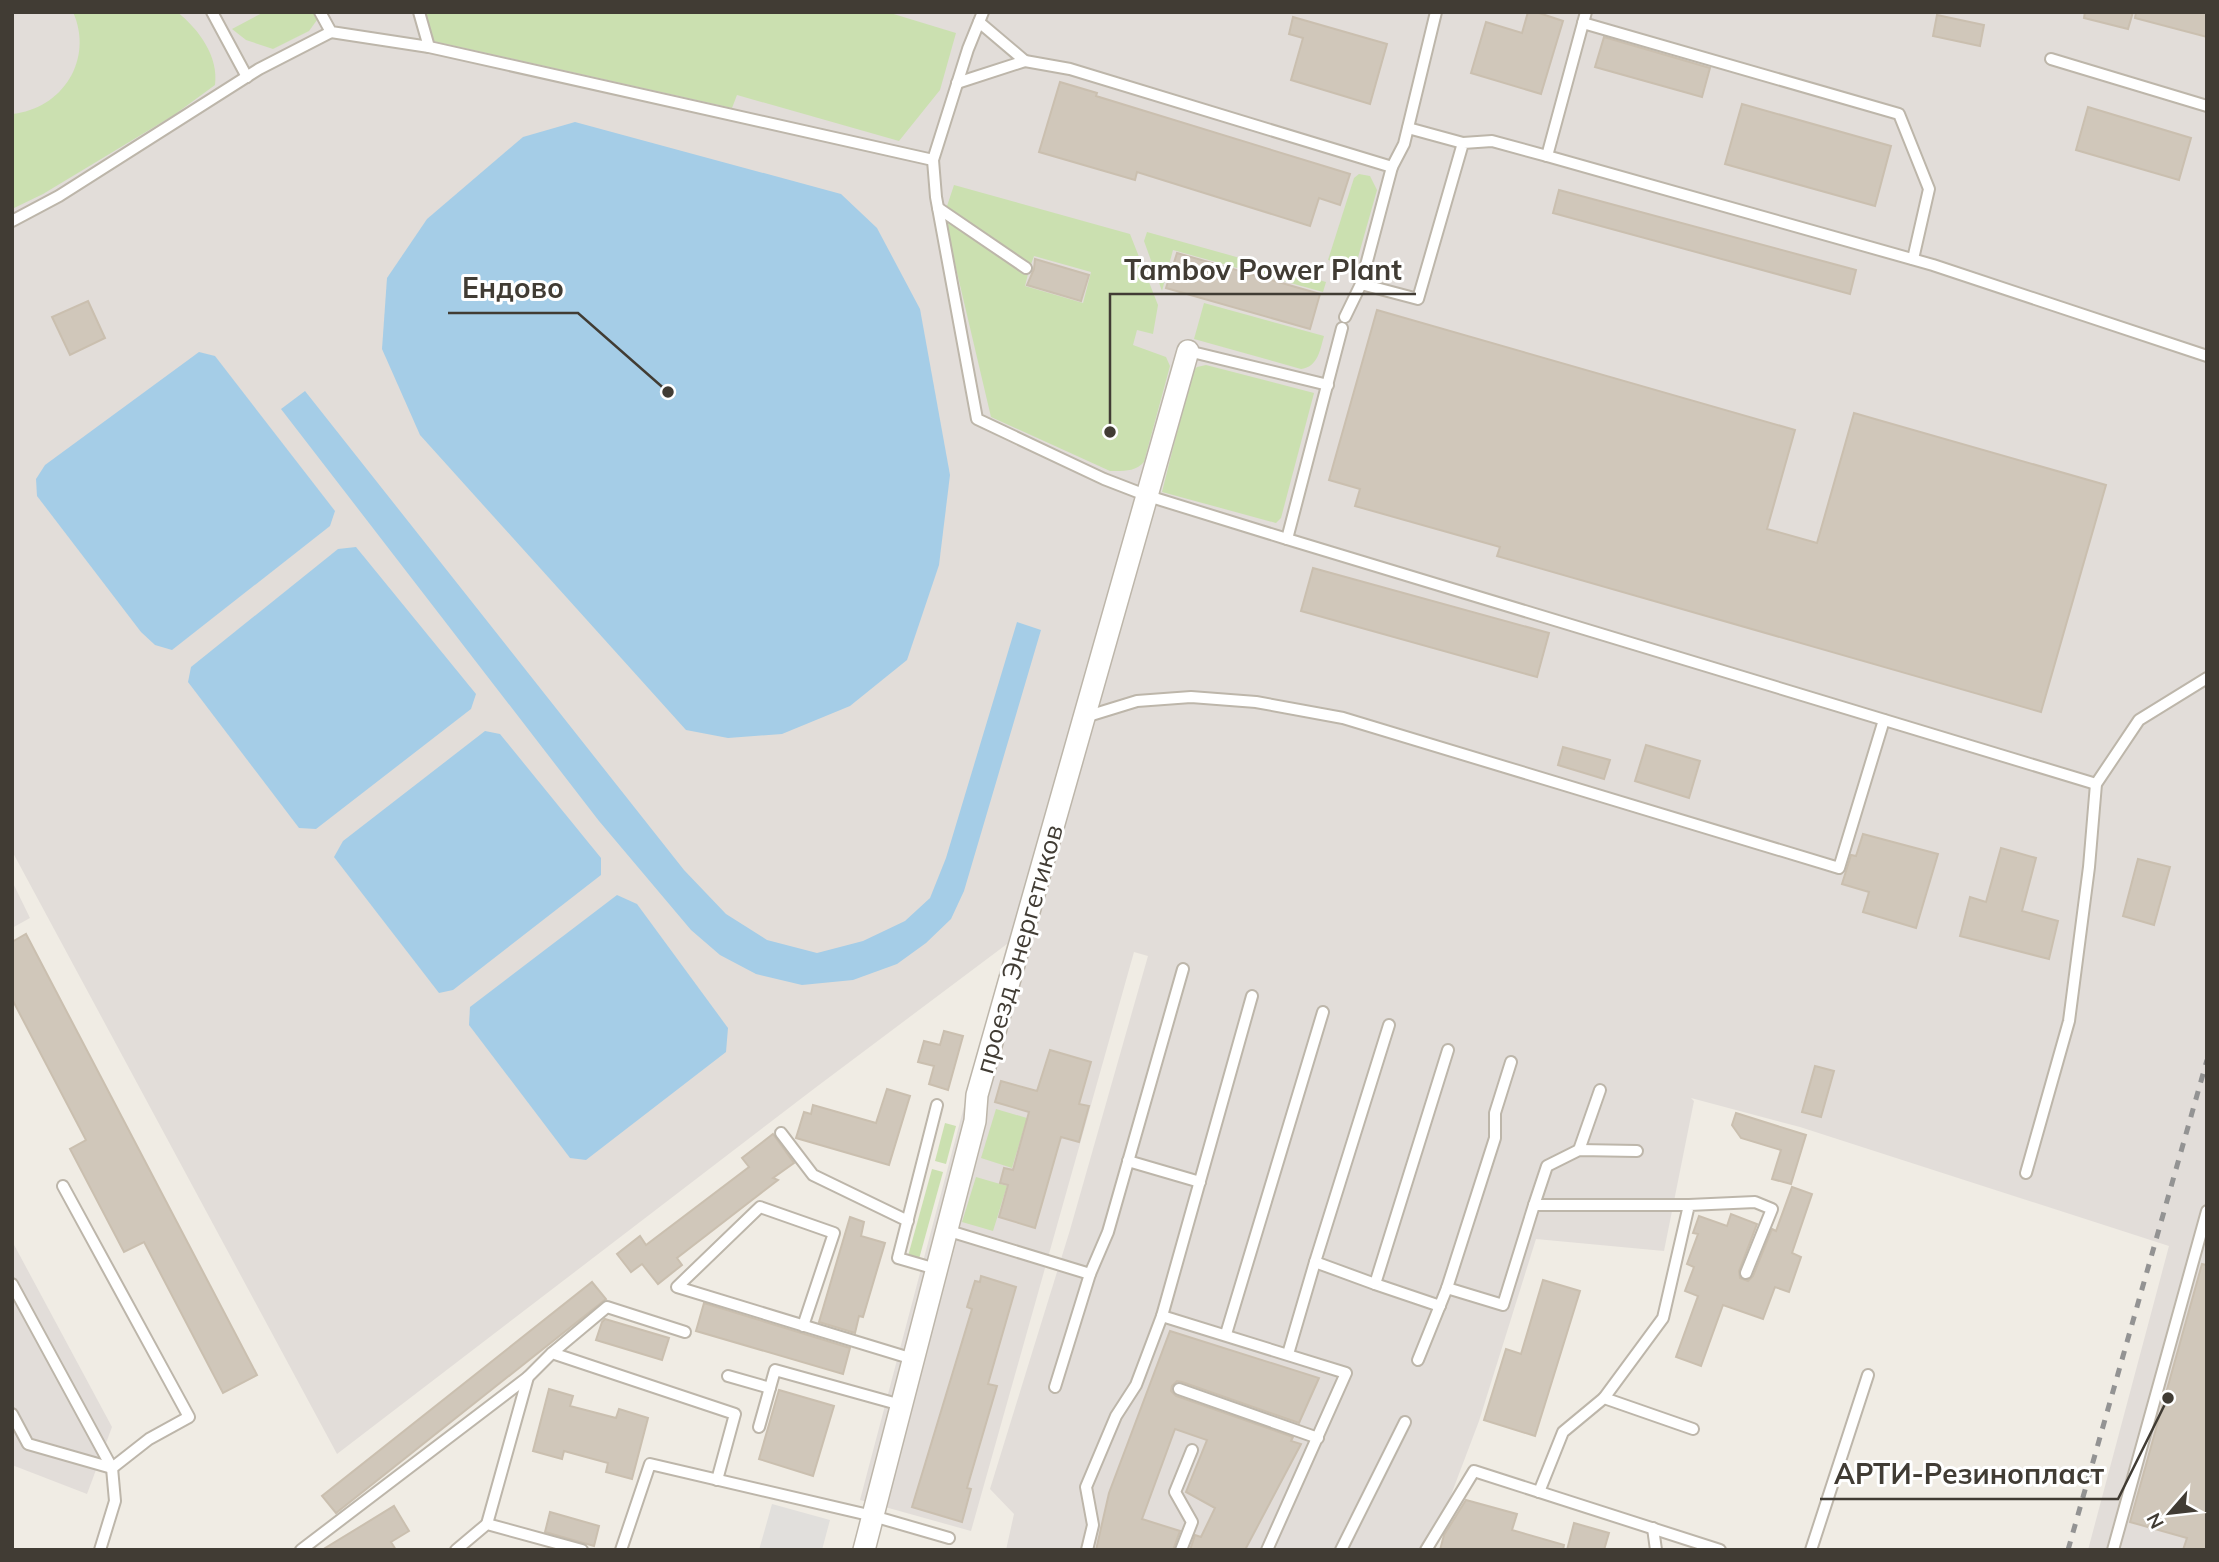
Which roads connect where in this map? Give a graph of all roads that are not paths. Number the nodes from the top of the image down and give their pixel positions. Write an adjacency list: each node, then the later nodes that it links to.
1 (212, 12): 11 (lane)
2 (320, 12): 7 (lane)
3 (419, 12): 8 (lane)
4 (1436, 12): 14 (lane)
5 (981, 17): 10 (lane); 12 (lane)
6 (1584, 18): 16 (lane); 21 (lane)
7 (331, 32): 8 (lane); 11 (lane)
8 (429, 47): 17 (lane)
9 (2051, 59): 13 (lane)
10 (1025, 61): 12 (lane); 18 (lane)
11 (247, 77): 20 (lane)
12 (957, 83): 17 (lane)
13 (2207, 106)
14 (1408, 128): 15 (lane); 18 (lane)
15 (1463, 143): 16 (lane); 23 (lane)
16 (1548, 156): 21 (lane)
17 (933, 160): 19 (lane)
18 (1392, 167): 23 (lane)
19 (938, 208): 22 (lane); 27 (lane)
20 (12, 221)
21 (1913, 259): 25 (lane)
22 (1026, 268)
23 (1361, 284): 26 (lane)
24 (1188, 351): 26 (lane); 27 (street, проезд Энергетиков)
25 (2207, 356)
26 (1328, 385): 28 (lane)
27 (1148, 496): 28 (lane); 30 (street, проезд Энергетиков)
28 (1287, 540): 31 (lane)
29 (2207, 678): 32 (lane)
30 (1085, 717): 31 (lane); 52 (street, проезд Энергетиков)
31 (1884, 720): 32 (lane)
32 (2096, 784): 45 (lane)
33 (1184, 969): 44 (lane)
34 (1252, 996): 46 (lane)
35 (1322, 1013): 64 (lane)
36 (1389, 1025): 53 (lane)
37 (1448, 1050): 58 (lane)
38 (1511, 1062): 59 (lane)
39 (1600, 1090): 42 (lane)
40 (937, 1105): 51 (lane)
41 (781, 1133): 51 (lane)
42 (1579, 1150): 43 (lane); 48 (lane)
43 (1637, 1151)
44 (1128, 1161): 46 (lane); 56 (lane)
45 (2026, 1173)
46 (1200, 1182): 61 (lane)
47 (63, 1186): 83 (lane)
48 (1534, 1205): 49 (lane); 59 (lane)
49 (1689, 1205): 55 (lane); 75 (lane)
50 (2207, 1211): 104 (lane)
51 (908, 1221): 54 (lane)
52 (946, 1230): 54 (street, проезд Энергетиков); 56 (lane)
53 (1315, 1262): 58 (lane); 66 (lane)
54 (936, 1269): 67 (street, проезд Энергетиков)
55 (1746, 1273)
56 (1090, 1274): 72 (lane)
57 (12, 1284): 83 (lane)
58 (1375, 1284): 60 (lane)
59 (1447, 1288): 60 (lane)
60 (1440, 1306): 68 (lane)
61 (1162, 1316): 64 (lane); 96 (lane)
62 (803, 1325): 62 (lane); 67 (lane)
63 (685, 1332): 65 (lane)
64 (1226, 1334): 66 (lane)
65 (552, 1353): 71 (lane); 84 (lane)
66 (1288, 1354): 81 (lane)
67 (913, 1359): 76 (street, проезд Энергетиков)
68 (1418, 1360)
69 (1868, 1375): 103 (lane)
70 (728, 1376): 73 (lane)
71 (528, 1377): 87 (lane); 91 (lane)
72 (1055, 1387)
73 (770, 1388): 76 (lane); 79 (lane)
74 (1178, 1389): 81 (lane)
75 (1604, 1398): 80 (lane); 85 (lane)
76 (901, 1405): 86 (street, проезд Энергетиков)
77 (12, 1414): 83 (lane)
78 (1405, 1422): 99 (lane)
79 (759, 1427)
80 (1693, 1429)
81 (1318, 1438): 98 (lane)
82 (1192, 1450): 97 (lane)
83 (112, 1468): 90 (lane)
84 (717, 1480): 86 (lane); 94 (lane)
85 (1539, 1492): 88 (lane); 100 (lane)
86 (873, 1516): 89 (lane); 95 (street, проезд Энергетиков)
87 (487, 1524): 92 (lane); 93 (lane)
88 (1653, 1528): 101 (lane); 102 (lane)
89 (949, 1538)
90 (100, 1550)
91 (301, 1550)
92 (456, 1550)
93 (582, 1550)
94 (621, 1550)
95 (864, 1550)
96 (1087, 1550)
97 (1181, 1550)
98 (1267, 1550)
99 (1341, 1550)
100 (1426, 1550)
101 (1656, 1550)
102 (1720, 1550)
103 (1811, 1550)
104 (2113, 1550)

